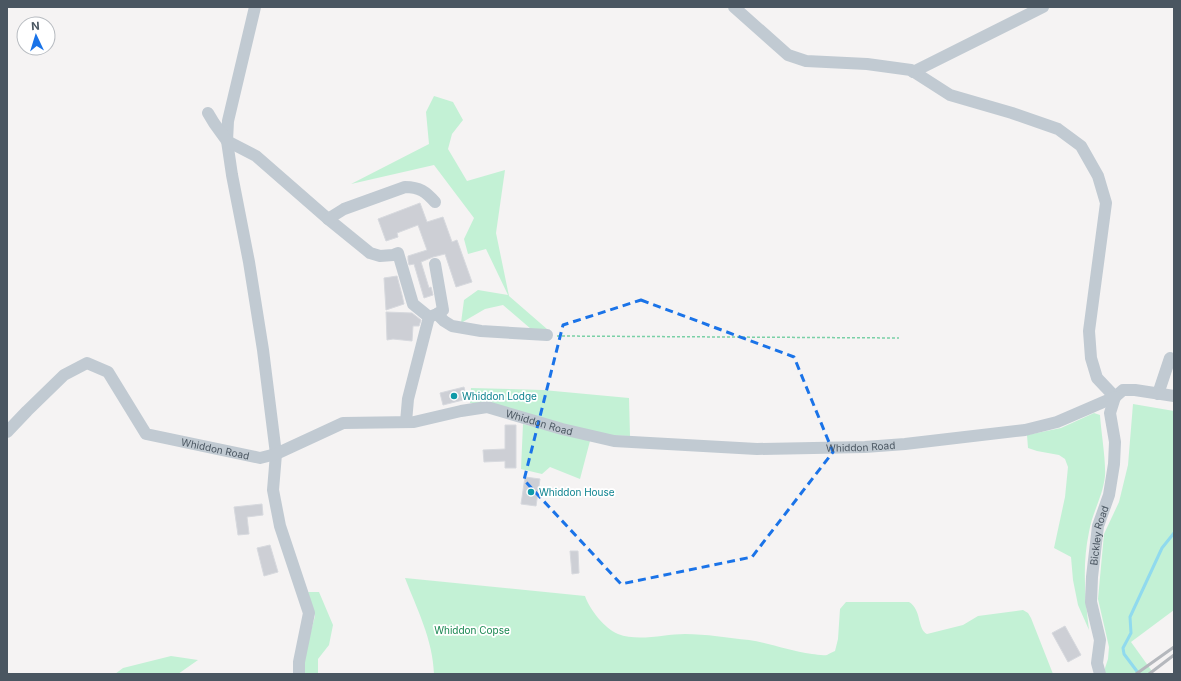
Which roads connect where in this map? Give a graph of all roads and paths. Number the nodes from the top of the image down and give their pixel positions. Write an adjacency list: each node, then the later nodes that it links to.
1 (254, 7): 6 (street)
2 (734, 7): 4 (street)
3 (1042, 7): 4 (street)
4 (913, 72): 16 (street)
5 (208, 113): 6 (street)
6 (227, 141): 8 (street); 19 (street)
7 (435, 202): 8 (street)
8 (328, 220): 10 (street)
9 (435, 264): 10 (street)
10 (433, 315): 11 (street); 17 (street)
11 (547, 336): 12 (path)
12 (899, 338)
13 (1170, 358): 14 (street)
14 (1158, 394): 15 (street, Whiddon Road); 16 (street, Whiddon Road)
15 (1174, 396)
16 (1115, 397): 17 (street, Whiddon Road); 21 (street, Bickley Road)
17 (406, 422): 19 (street, Whiddon Road)
18 (7, 432): 19 (street, Whiddon Road)
19 (276, 454): 20 (street)
20 (299, 674)
21 (1100, 674)

